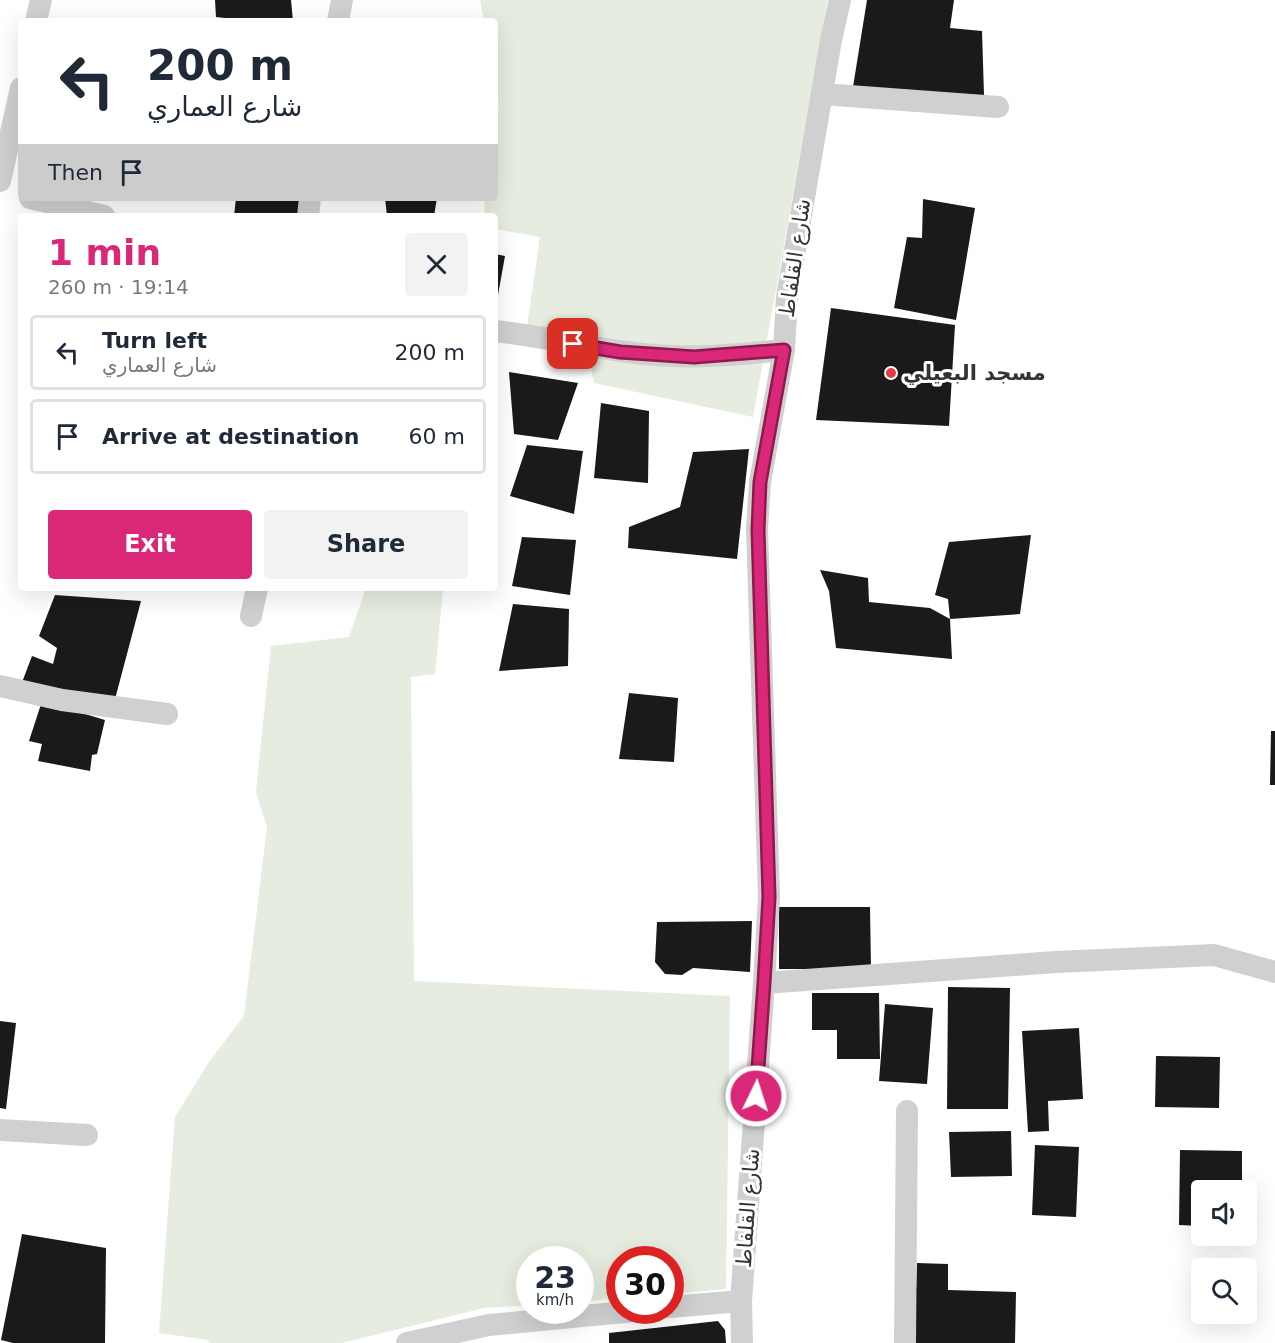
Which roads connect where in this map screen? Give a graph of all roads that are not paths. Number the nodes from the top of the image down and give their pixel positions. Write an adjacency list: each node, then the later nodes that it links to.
1 (41, 0): 4 (street)
2 (342, 0): 5 (street)
3 (840, 0): 6 (street, شارع القلفاط)
4 (37, 18)
5 (339, 18)
6 (822, 94): 8 (street); 15 (street, شارع القلفاط)
7 (18, 101): 9 (street)
8 (998, 107)
9 (0, 181)
10 (0, 191): 11 (street)
11 (18, 195)
12 (42, 201): 13 (street)
13 (92, 213)
14 (498, 331): 15 (street)
15 (784, 350): 21 (street, شارع القلفاط)
16 (257, 591): 17 (street)
17 (251, 616)
18 (0, 686): 19 (street)
19 (167, 714)
20 (1275, 972): 21 (street)
21 (764, 983): 25 (street, شارع القلفاط)
22 (907, 1111): 30 (street)
23 (0, 1130): 24 (street)
24 (87, 1135)
25 (741, 1300): 26 (street); 29 (street, شارع القلفاط)
26 (684, 1306)
27 (606, 1314): 28 (street)
28 (407, 1343)
29 (742, 1343)
30 (905, 1343)

